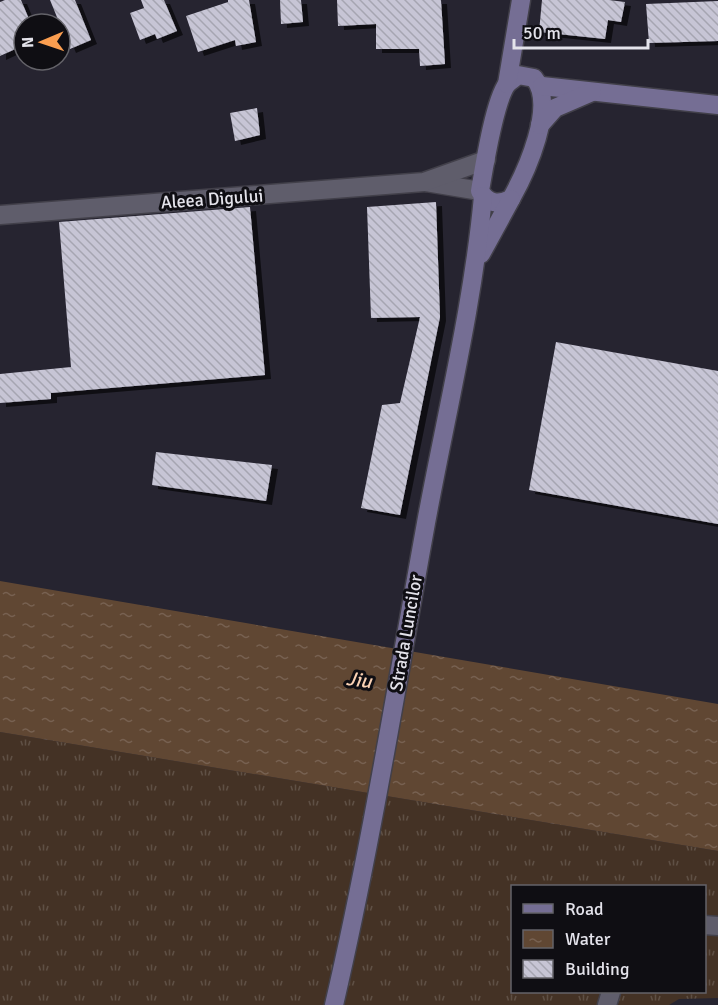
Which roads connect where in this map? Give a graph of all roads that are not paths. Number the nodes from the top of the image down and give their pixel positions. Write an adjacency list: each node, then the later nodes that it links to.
1 (521, 0): 2 (main road)
2 (518, 20): 3 (main road); 4 (main road)
3 (535, 81): 4 (main road); 5 (main road); 7 (main road, Strada Luncilor)
4 (507, 84): 8 (main road, Strada Luncilor)
5 (593, 91): 6 (main road); 7 (main road)
6 (718, 105)
7 (539, 126): 11 (main road, Strada Luncilor)
8 (486, 160): 9 (street, Aleea Digului); 10 (main road, Strada Luncilor)
9 (424, 182): 10 (street, Aleea Digului); 12 (street, Aleea Digului)
10 (482, 194): 11 (main road); 13 (main road, Strada Luncilor)
11 (511, 199): 13 (main road, Strada Luncilor)
12 (0, 215)
13 (477, 261): 14 (main road, Strada Luncilor)
14 (334, 1005)

